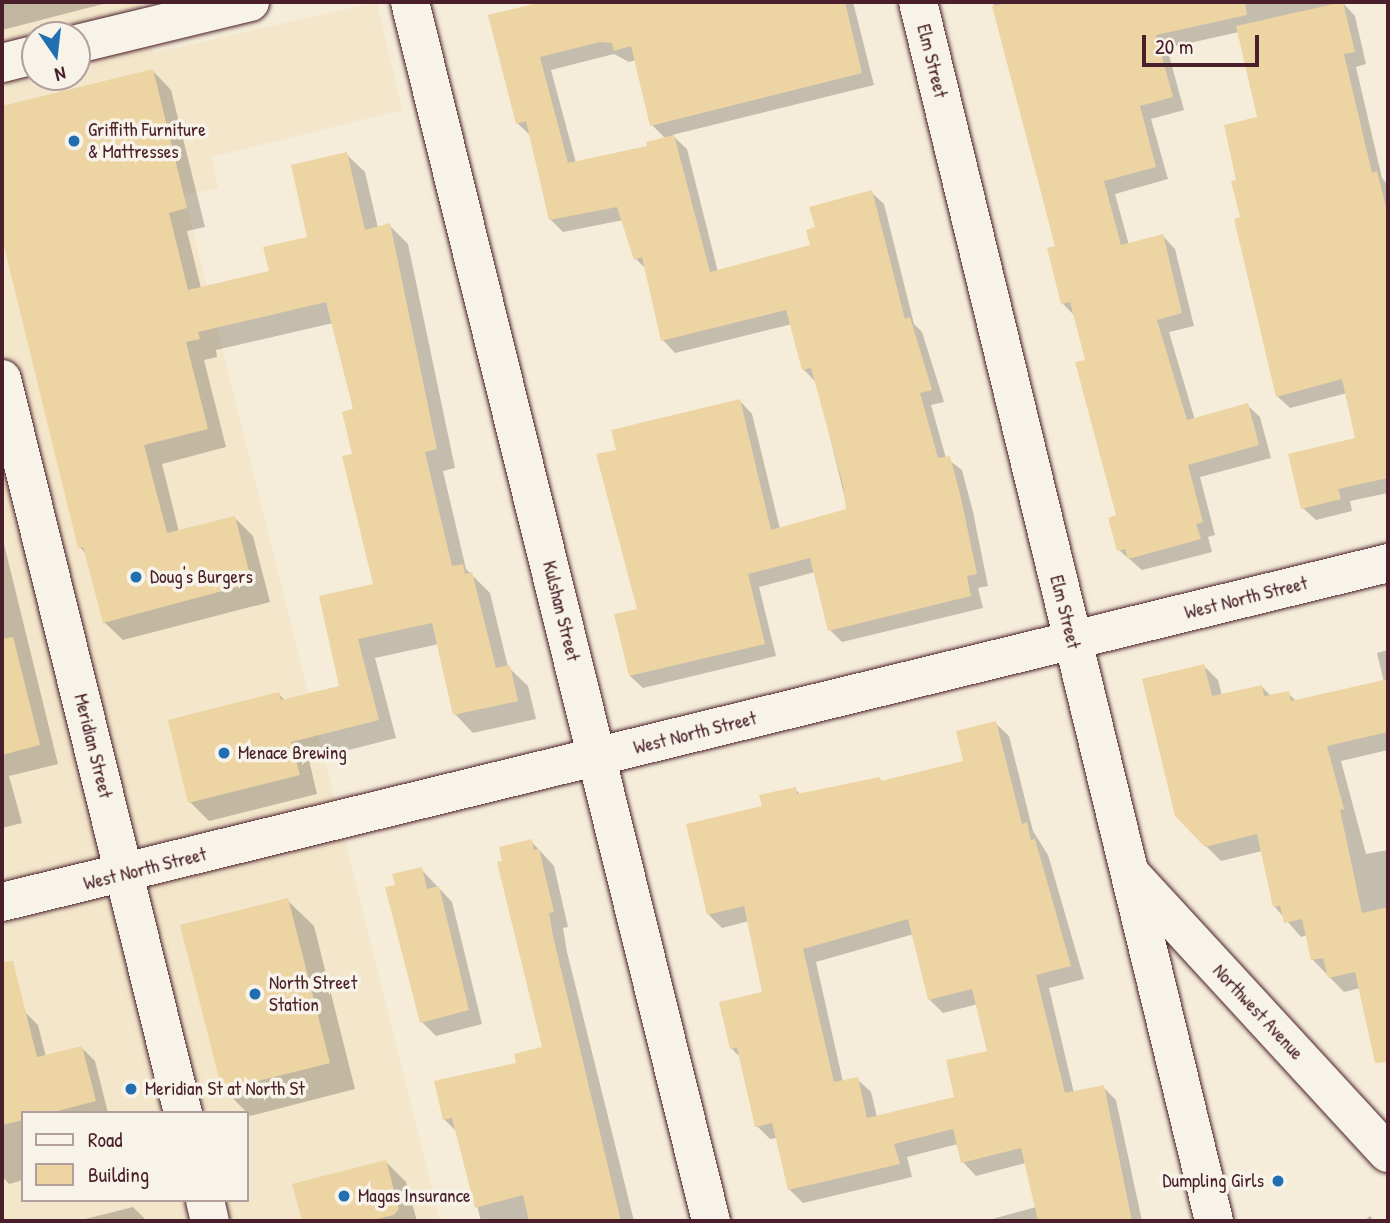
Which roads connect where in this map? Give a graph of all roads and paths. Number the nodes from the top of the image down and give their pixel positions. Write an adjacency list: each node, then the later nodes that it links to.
1 (250, 2): 4 (street)
2 (410, 2): 10 (street, Kulshan Street)
3 (918, 2): 9 (street, Elm Street)
4 (91, 41)
5 (21, 58): 6 (street)
6 (2, 63)
7 (2, 379): 12 (street, Meridian Street)
8 (1388, 563): 9 (street, West North Street)
9 (1072, 640): 10 (street, West North Street); 11 (street, Elm Street)
10 (597, 757): 12 (street, West North Street); 18 (street, Kulshan Street)
11 (1127, 870): 15 (street, Northwest Avenue); 19 (street, Elm Street)
12 (124, 873): 13 (street, West North Street); 14 (street, Meridian Street)
13 (2, 902)
14 (183, 1111)
15 (1388, 1153)
16 (205, 1202): 17 (street)
17 (210, 1221)
18 (711, 1221)
19 (1214, 1221)

